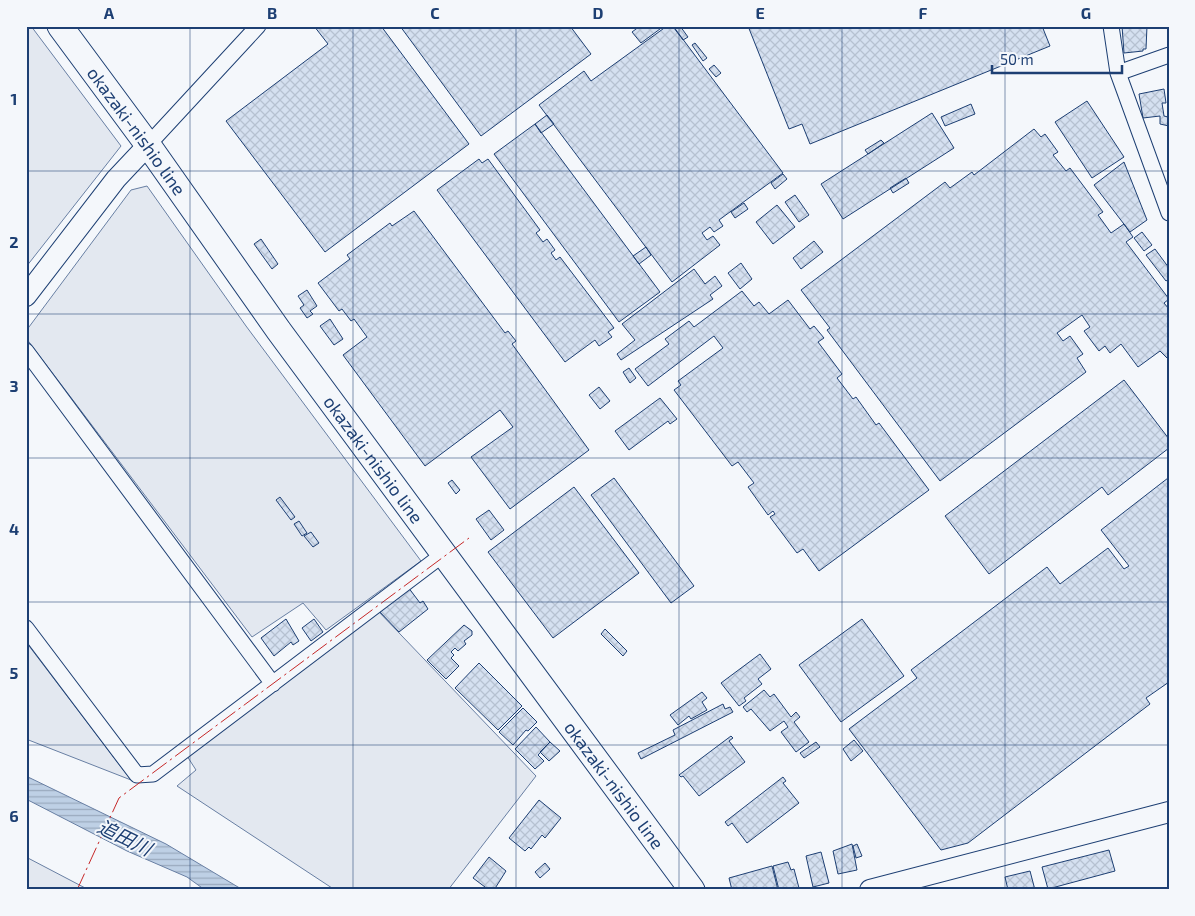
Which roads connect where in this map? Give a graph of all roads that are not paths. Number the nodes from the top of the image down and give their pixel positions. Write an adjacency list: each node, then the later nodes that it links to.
1 (60, 26): 6 (main road, okazaki-nishio line)
2 (258, 26): 6 (street)
3 (1111, 26): 5 (street)
4 (1169, 55): 5 (street)
5 (1118, 73): 7 (street)
6 (148, 144): 8 (street); 10 (main road, okazaki-nishio line)
7 (1169, 213)
8 (26, 296)
9 (26, 351): 12 (street)
10 (445, 553): 12 (street); 14 (main road, okazaki-nishio line)
11 (26, 628): 12 (street)
12 (273, 684)
13 (1169, 812): 15 (street)
14 (692, 890)
15 (870, 890)

